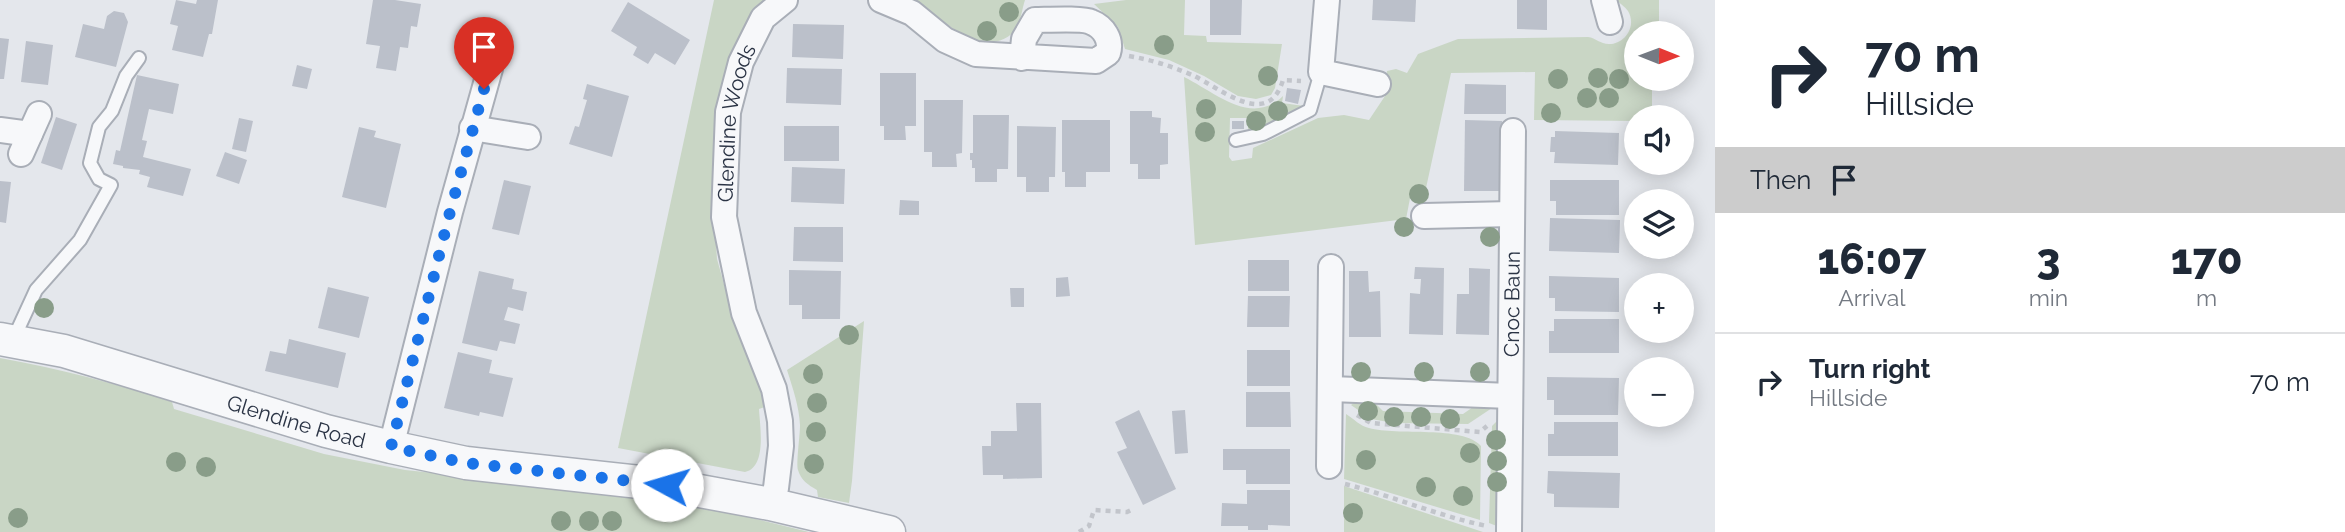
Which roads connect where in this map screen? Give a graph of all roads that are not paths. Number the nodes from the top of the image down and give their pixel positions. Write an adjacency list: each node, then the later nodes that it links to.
1 (785, 0): 23 (street, Glendine Woods)
2 (881, 0): 5 (street)
3 (1327, 0): 7 (street)
4 (139, 58): 18 (lane)
5 (1023, 58): 5 (street)
6 (490, 69): 9 (street)
7 (1321, 72): 8 (street); 14 (lane)
8 (1378, 84)
9 (472, 128): 13 (street); 21 (street)
10 (0, 131): 12 (street)
11 (1513, 131): 15 (street, Cnoc Baun)
12 (30, 134)
13 (528, 137)
14 (1236, 140)
15 (1512, 214): 16 (street); 20 (street, Cnoc Baun)
16 (1424, 216)
17 (1331, 267): 19 (street)
18 (6, 340): 21 (street, Glendine Road)
19 (1334, 389): 20 (street); 22 (street)
20 (1510, 400): 25 (street, Cnoc Baun)
21 (391, 447): 23 (street, Glendine Road)
22 (1329, 466)
23 (771, 504): 24 (street, Glendine Road)
24 (889, 532)
25 (1509, 532)

